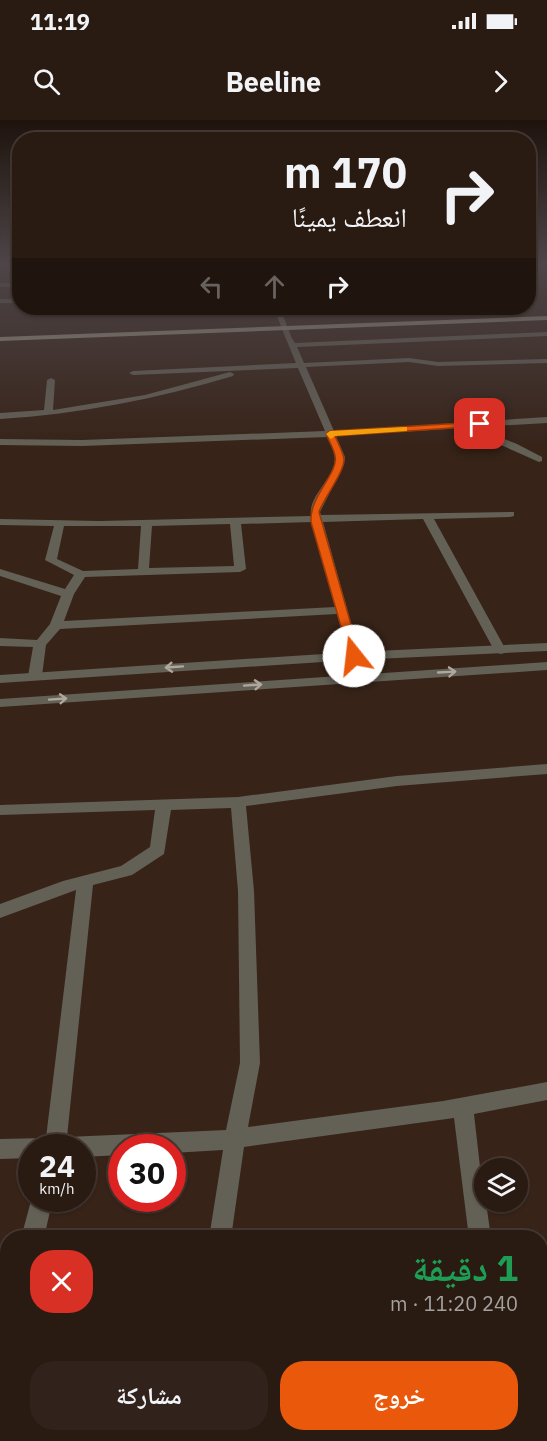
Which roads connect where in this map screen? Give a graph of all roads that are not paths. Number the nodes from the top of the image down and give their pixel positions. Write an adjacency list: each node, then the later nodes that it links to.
1 (284, 325): 4 (street)
2 (414, 325): 4 (main road)
3 (523, 325): 4 (main road)
4 (287, 331): 7 (main road); 8 (street); 10 (main road)
5 (547, 334): 6 (street)
6 (479, 337): 8 (street); 9 (street)
7 (0, 339)
8 (292, 345): 14 (street)
9 (486, 345)
10 (0, 346)
11 (493, 354): 13 (street)
12 (547, 361): 13 (street)
13 (499, 362): 14 (street)
14 (302, 365): 15 (street); 22 (street)
15 (256, 367): 16 (street); 18 (street)
16 (133, 373)
17 (51, 380): 18 (street)
18 (48, 413): 19 (street)
19 (0, 416)
20 (547, 420): 21 (street)
21 (461, 426): 22 (street); 24 (street)
22 (330, 434): 23 (street); 26 (street)
23 (0, 442)
24 (539, 459)
25 (510, 514): 27 (street)
26 (315, 517): 27 (street); 28 (street); 36 (street)
27 (428, 518): 41 (street)
28 (235, 520): 30 (street); 33 (street)
29 (0, 522): 31 (street)
30 (147, 523): 31 (street); 33 (street)
31 (60, 524): 34 (street)
32 (0, 572): 35 (street)
33 (143, 572): 34 (street)
34 (81, 574): 35 (street)
35 (68, 594): 37 (street)
36 (341, 610): 37 (street); 42 (street)
37 (56, 625): 39 (street)
38 (0, 642): 39 (street)
39 (40, 644): 44 (street)
40 (547, 647): 41 (street)
41 (500, 650): 42 (street)
42 (354, 656): 44 (street, one-way to 44)
43 (547, 666): 46 (street, one-way to 43)
44 (35, 676): 45 (street)
45 (0, 680)
46 (0, 703)
47 (547, 769): 48 (street)
48 (238, 802): 49 (street); 56 (street)
49 (164, 804): 50 (street); 51 (street)
50 (0, 810)
51 (85, 881): 52 (street); 55 (street)
52 (0, 911)
53 (547, 1091): 54 (street)
54 (463, 1107): 56 (street); 63 (street)
55 (57, 1134)
56 (235, 1138): 57 (street); 62 (street)
57 (96, 1146)
58 (18, 1148): 59 (street)
59 (0, 1149)
60 (38, 1212): 61 (street)
61 (34, 1230)
62 (221, 1230)
63 (479, 1230)

